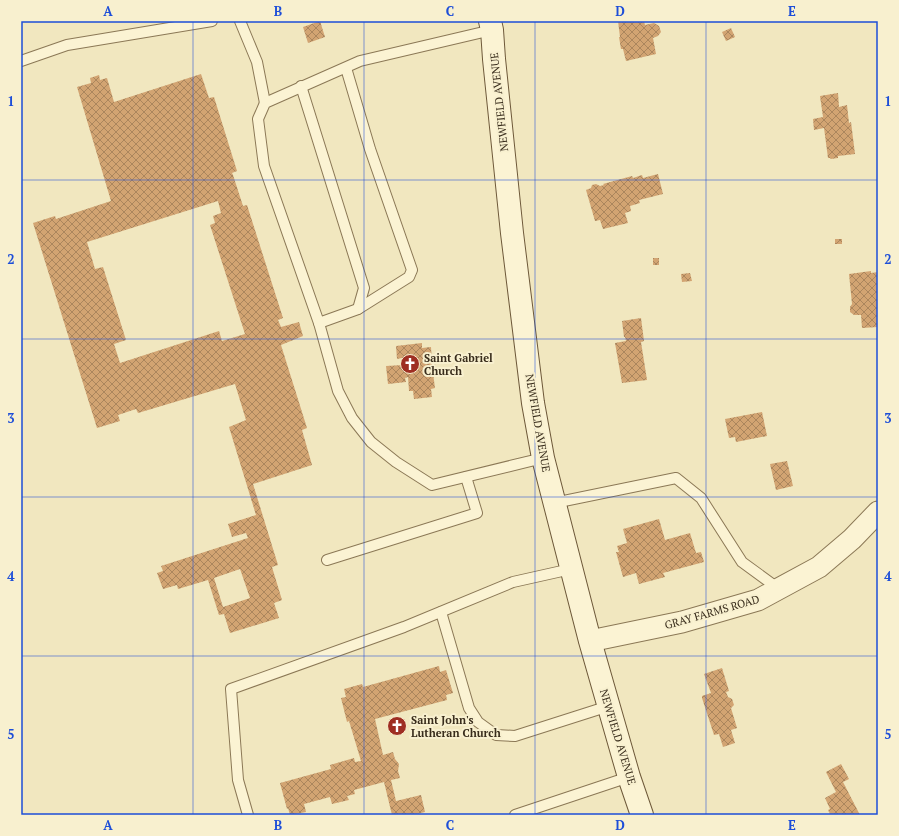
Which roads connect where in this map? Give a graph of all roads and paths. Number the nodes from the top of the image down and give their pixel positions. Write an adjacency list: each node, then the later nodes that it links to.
1 (212, 21): 4 (lane)
2 (240, 21): 7 (lane)
3 (491, 26): 5 (lane); 10 (main road, NEWFIELD AVENUE)
4 (21, 61)
5 (346, 68): 6 (lane); 8 (lane)
6 (301, 86): 7 (lane); 8 (lane)
7 (265, 103): 9 (lane)
8 (358, 309): 9 (lane)
9 (318, 323): 11 (lane)
10 (543, 458): 11 (lane); 12 (main road, NEWFIELD AVENUE)
11 (466, 477): 14 (lane)
12 (554, 503): 15 (main road, NEWFIELD AVENUE); 16 (lane)
13 (878, 512): 16 (street, GRAY FARMS ROAD)
14 (328, 560)
15 (571, 569): 17 (lane); 18 (main road, NEWFIELD AVENUE)
16 (779, 589): 18 (street, GRAY FARMS ROAD)
17 (442, 612): 19 (lane); 21 (lane)
18 (590, 641): 19 (main road, NEWFIELD AVENUE)
19 (609, 706): 20 (main road, NEWFIELD AVENUE)
20 (629, 777): 22 (lane); 23 (main road, NEWFIELD AVENUE)
21 (248, 815)
22 (515, 815)
23 (642, 815)

